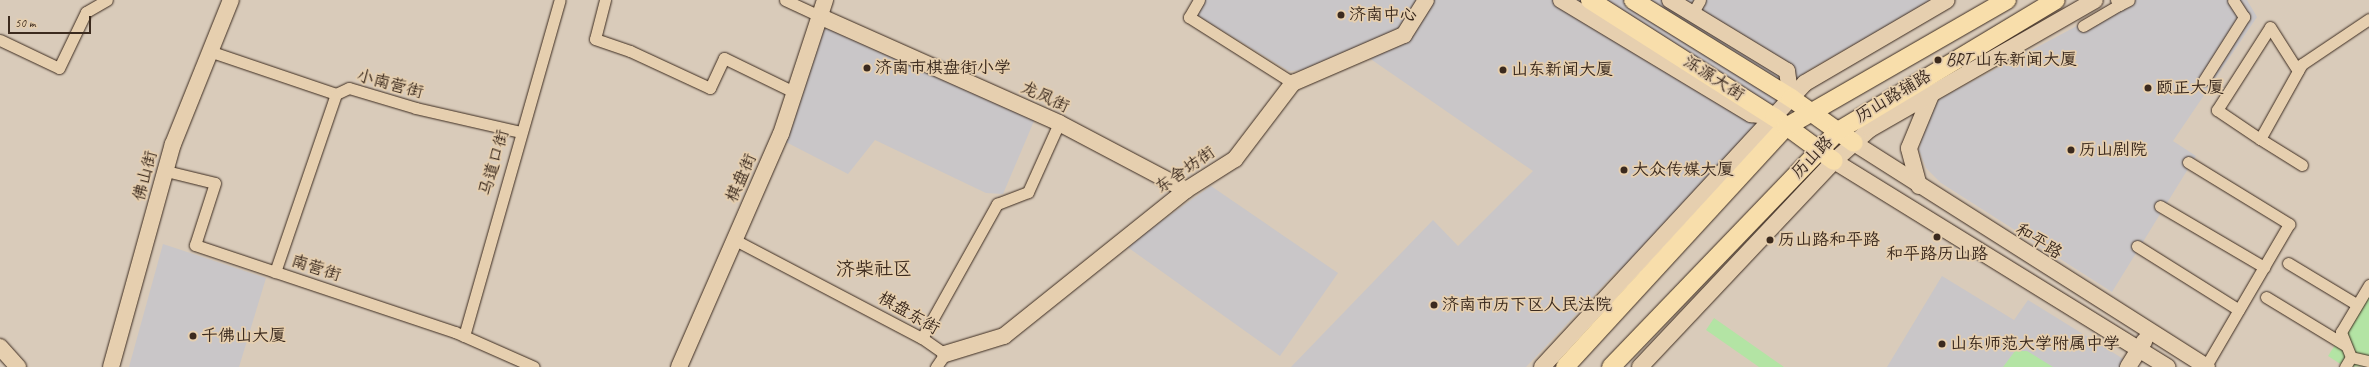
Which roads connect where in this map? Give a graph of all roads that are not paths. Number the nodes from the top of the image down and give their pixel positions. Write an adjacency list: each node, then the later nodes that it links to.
1 (107, 0): 23 (street)
2 (231, 0): 24 (street, 佛山街)
3 (560, 0): 36 (street, 马道口街)
4 (605, 0): 28 (street)
5 (785, 0): 20 (street)
6 (825, 0): 20 (street, 棋盘街)
7 (1199, 0): 27 (street)
8 (1426, 0): 27 (street, 东舍坊街)
9 (1561, 0): 33 (street)
10 (1590, 0): 33 (main road, 泺源大街)
11 (1633, 0): 31 (main road, 泺源大街)
12 (1670, 0): 19 (street)
13 (1946, 0): 31 (street)
14 (2007, 0): 32 (main road, 历山路)
15 (2056, 0): 35 (main road, 历山路)
16 (2095, 0): 30 (street, 历山路辅路)
17 (2233, 0): 26 (street)
18 (2121, 2): 22 (street)
19 (1696, 7): 31 (street)
20 (819, 16): 28 (street, 棋盘街); 34 (street, 龙凤街)
21 (2369, 19): 25 (street)
22 (2083, 26)
23 (0, 40)
24 (209, 51): 29 (street, 小南营街); 43 (street, 佛山街)
25 (2298, 71): 37 (street); 37 (street)
26 (2204, 80)
27 (1293, 83): 45 (street, 东舍坊街)
28 (792, 92): 47 (street, 棋盘街)
29 (336, 94): 36 (street, 小南营街); 51 (street)
30 (1931, 95): 38 (street, 历山路辅路); 44 (street)
31 (1791, 98): 32 (main road, 泺源大街); 33 (street)
32 (1814, 115): 33 (main road, 历山路); 35 (main road, 泺源大街)
33 (1780, 122): 39 (main road, 泺源大街); 70 (street); 71 (main road, 历山路)
34 (1059, 123): 45 (street, 龙凤街); 58 (street)
35 (1838, 131): 38 (main road, 泺源大街); 39 (main road, 历山路)
36 (521, 132): 57 (street, 马道口街)
37 (2260, 139): 42 (street)
38 (1854, 143): 40 (street, 历山路辅路); 44 (street, 和平路)
39 (1819, 151): 40 (main road, 泺源大街); 72 (main road, 历山路)
40 (1834, 161): 61 (street); 73 (street, 历山路辅路)
41 (2188, 162): 50 (street)
42 (2302, 165)
43 (166, 171): 51 (street, 南营街); 66 (street, 佛山街)
44 (1919, 186): 56 (street, 和平路)
45 (1186, 190): 62 (street, 东舍坊街)
46 (2160, 206): 50 (street)
47 (735, 240): 58 (street, 棋盘东街); 68 (street, 棋盘街)
48 (2137, 246): 55 (street)
49 (2288, 262): 54 (street)
50 (2264, 267): 55 (street)
51 (275, 272): 57 (street, 南营街)
52 (2369, 285): 54 (street)
53 (2266, 297): 59 (street)
54 (2356, 304): 59 (street)
55 (2239, 310): 76 (street)
56 (2150, 332): 61 (street); 76 (street, 和平路)
57 (464, 336): 67 (street, 南营街)
58 (922, 338): 62 (street, 棋盘东街)
59 (2345, 345): 63 (street)
60 (0, 347): 65 (street)
61 (2139, 350): 74 (street); 75 (street)
62 (945, 354): 69 (street, 棋盘东街)
63 (2351, 357): 64 (street); 77 (street)
64 (2369, 361)
65 (18, 367)
66 (111, 367)
67 (534, 367)
68 (679, 367)
69 (936, 367)
70 (1542, 367)
71 (1566, 367)
72 (1611, 367)
73 (1640, 367)
74 (2128, 367)
75 (2168, 367)
76 (2206, 367)
77 (2345, 367)

